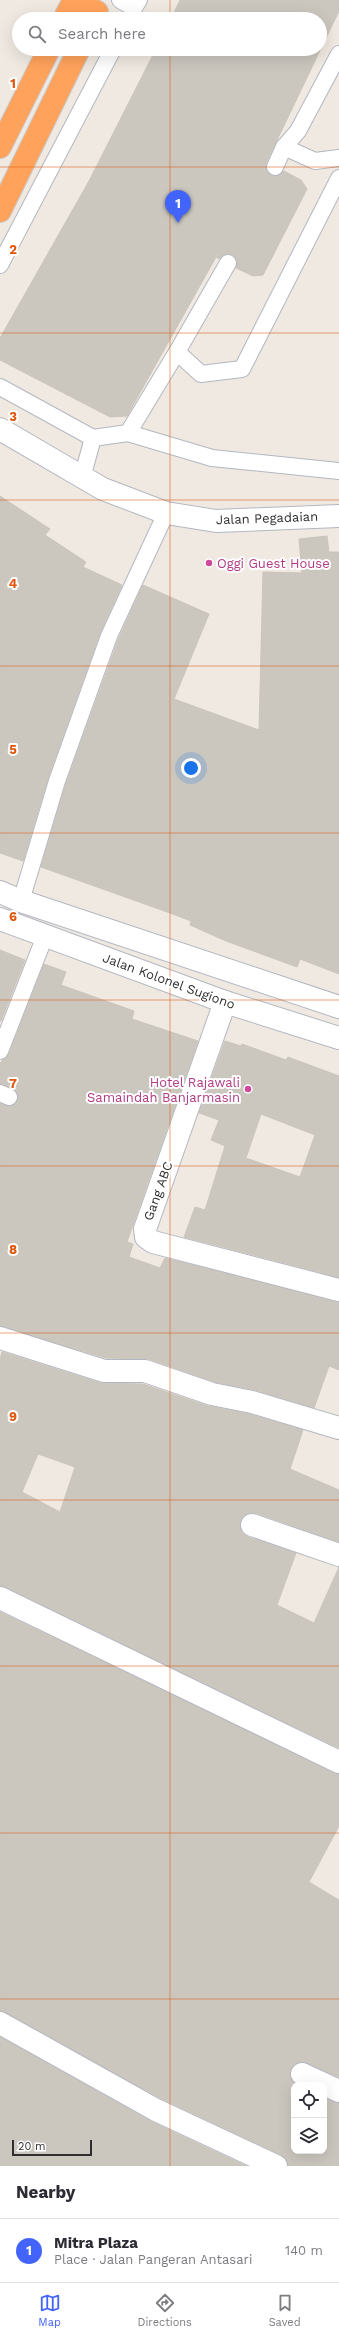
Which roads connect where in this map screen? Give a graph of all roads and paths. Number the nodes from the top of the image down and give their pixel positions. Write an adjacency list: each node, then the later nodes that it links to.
1 (76, 0): 4 (highway); 5 (highway)
2 (120, 0): 3 (lane)
3 (134, 9)
4 (99, 10)
5 (68, 12)
6 (339, 54): 11 (lane)
7 (46, 56): 10 (highway)
8 (76, 56): 15 (highway)
9 (109, 56): 17 (lane)
10 (0, 147)
11 (284, 147): 12 (lane); 13 (lane)
12 (339, 158)
13 (275, 166)
14 (339, 178): 18 (lane)
15 (0, 211)
16 (228, 263): 18 (lane)
17 (0, 266)
18 (178, 352): 21 (lane)
19 (0, 387): 22 (lane)
20 (0, 429): 24 (street, Jalan Pegadaian)
21 (128, 433): 22 (lane); 23 (lane)
22 (93, 438): 24 (lane)
23 (339, 471)
24 (82, 478): 25 (street, Jalan Pegadaian)
25 (166, 513): 26 (street, Jalan Pegadaian); 28 (lane)
26 (339, 516)
27 (0, 892): 28 (street)
28 (21, 901): 32 (street)
29 (0, 919): 30 (street, Jalan Kolonel Sugiono)
30 (44, 936): 31 (street, Jalan Kolonel Sugiono); 35 (lane)
31 (226, 1002): 33 (street, Jalan Kolonel Sugiono); 36 (street, Gang ABC)
32 (332, 1004): 33 (street)
33 (318, 1031): 34 (street, Jalan Kolonel Sugiono)
34 (339, 1038)
35 (0, 1051)
36 (339, 1290)
37 (0, 1338): 38 (street)
38 (339, 1428)
39 (252, 1525): 40 (street)
40 (339, 1555)
41 (0, 1598): 42 (street)
42 (339, 1762)
43 (0, 2023): 46 (street)
44 (302, 2074): 45 (street)
45 (339, 2091)
46 (276, 2166)

